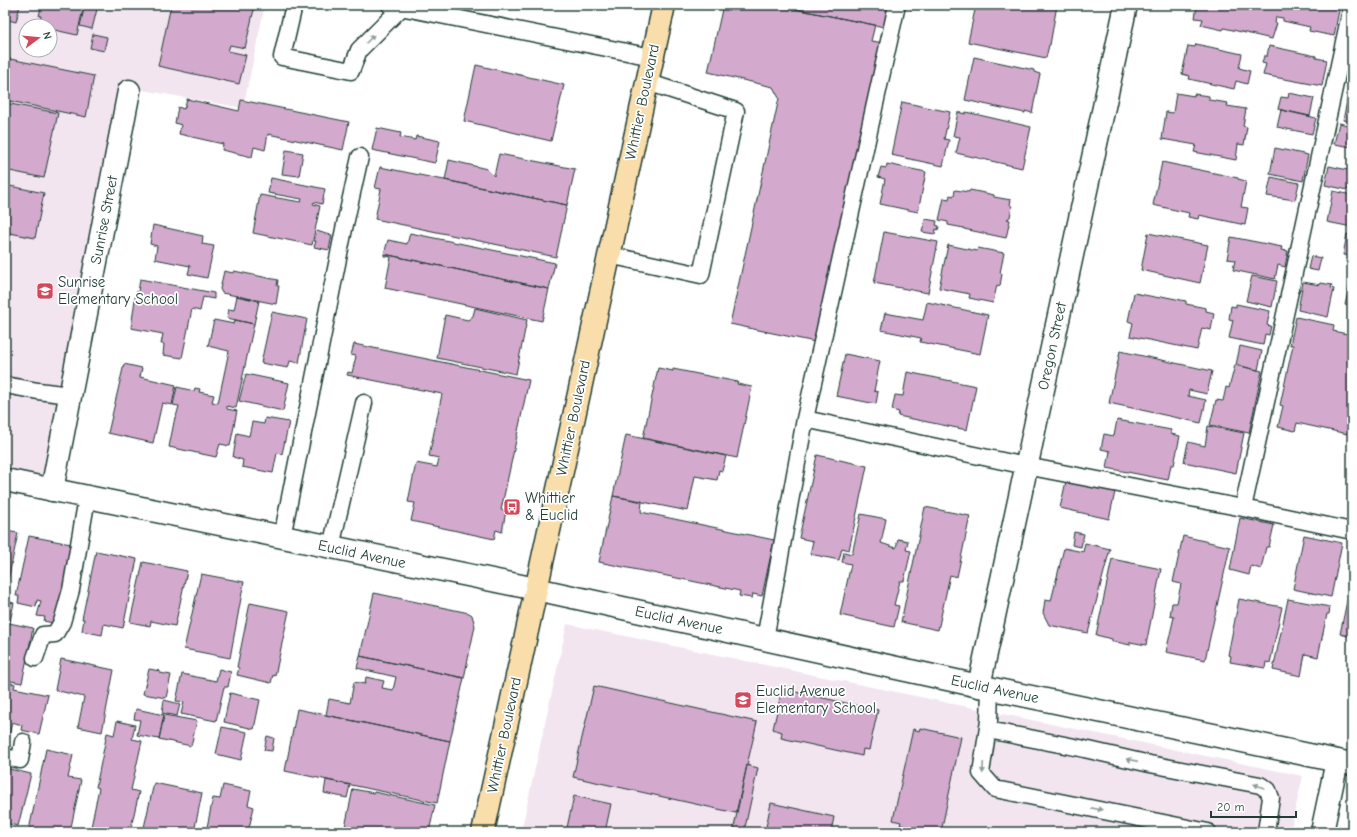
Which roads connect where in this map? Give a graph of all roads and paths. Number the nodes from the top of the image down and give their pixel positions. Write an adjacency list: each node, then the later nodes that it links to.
1 (294, 5): 6 (lane, one-way to 6)
2 (664, 5): 7 (main road, Whittier Boulevard)
3 (896, 5): 15 (lane)
4 (1126, 5): 16 (street, Oregon Street)
5 (1352, 5): 20 (lane)
6 (396, 6): 7 (lane)
7 (652, 57): 8 (main road, Whittier Boulevard)
8 (647, 82): 11 (main road, Whittier Boulevard); 11 (lane)
9 (129, 91): 13 (street, Sunrise Street)
10 (360, 156): 22 (lane)
11 (609, 255): 24 (main road, Whittier Boulevard)
12 (5, 385): 13 (lane)
13 (70, 394): 18 (street, Sunrise Street)
14 (364, 403): 23 (lane)
15 (805, 418): 16 (lane); 25 (lane)
16 (1026, 466): 20 (lane); 27 (street, Oregon Street)
17 (5, 480): 18 (street, Euclid Avenue)
18 (52, 490): 19 (street, Euclid Avenue)
19 (87, 498): 22 (street, Euclid Avenue); 26 (lane)
20 (1243, 508): 21 (lane)
21 (1352, 531)
22 (282, 537): 23 (street, Euclid Avenue)
23 (331, 547): 24 (street, Euclid Avenue)
24 (536, 589): 25 (street, Euclid Avenue); 32 (main road, Whittier Boulevard)
25 (765, 639): 27 (street, Euclid Avenue)
26 (35, 658)
27 (985, 687): 28 (lane); 31 (street, Euclid Avenue)
28 (988, 730): 33 (lane, one-way to 33); 34 (lane, one-way to 28)
29 (22, 742): 30 (lane)
30 (5, 757)
31 (1345, 763): 35 (street)
32 (483, 832)
33 (1208, 832)
34 (1266, 832)
35 (1322, 832)

